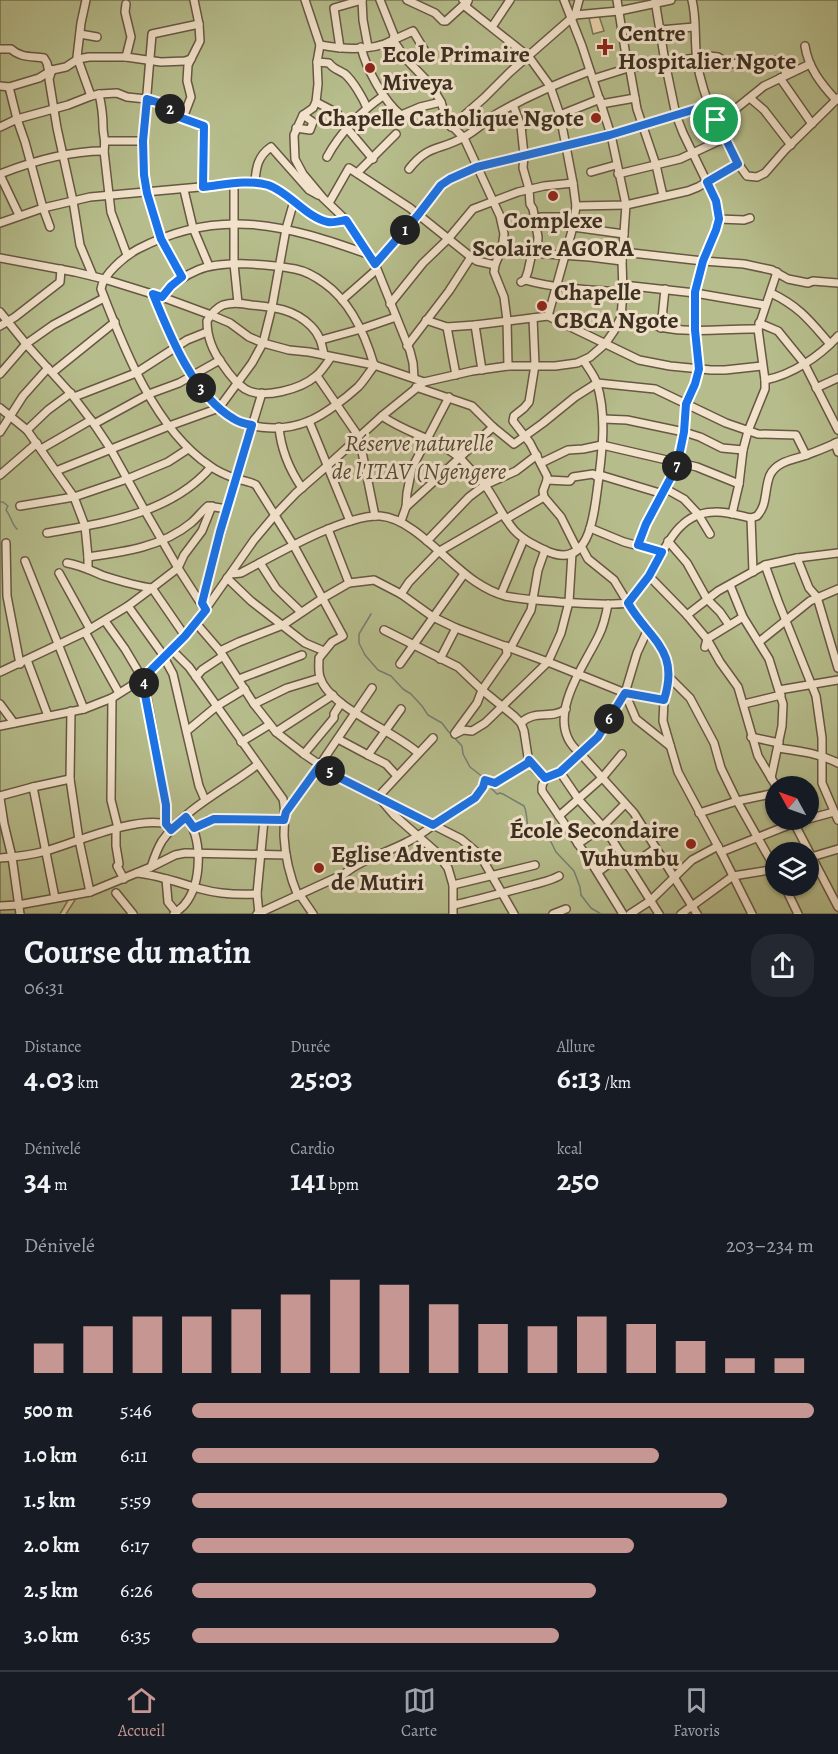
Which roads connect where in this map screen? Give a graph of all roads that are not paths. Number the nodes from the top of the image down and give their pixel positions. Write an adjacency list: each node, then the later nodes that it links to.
1 (86, 0): 22 (street)
2 (194, 0): 18 (street)
3 (305, 0): 25 (street)
4 (362, 0): 27 (street); 28 (street)
5 (380, 0): 24 (street)
6 (406, 0): 13 (street)
7 (510, 0): 19 (street)
8 (564, 0): 17 (street)
9 (579, 0): 17 (street)
10 (617, 0): 16 (street)
11 (670, 0): 14 (street)
12 (692, 0): 20 (street)
13 (466, 1): 19 (street)
14 (655, 2): 16 (street); 21 (street)
15 (126, 4): 31 (street)
16 (619, 11): 17 (street); 40 (street)
17 (573, 17): 32 (street); 42 (street)
18 (199, 24): 34 (street); 36 (street)
19 (492, 27): 32 (street)
20 (694, 27): 21 (street); 33 (street)
21 (660, 30): 38 (street)
22 (80, 34): 23 (street); 35 (street)
23 (98, 37)
24 (393, 40): 27 (street); 30 (street); 56 (street)
25 (320, 45): 28 (street); 37 (street)
26 (805, 46): 39 (street)
27 (364, 47): 28 (street); 49 (street)
28 (340, 48)
29 (0, 49): 41 (street)
30 (429, 56)
31 (126, 57): 35 (street); 36 (street)
32 (528, 57): 46 (street); 72 (street)
33 (697, 58): 38 (street); 43 (street); 58 (street)
34 (191, 59): 36 (street); 64 (street)
35 (78, 60): 41 (street); 48 (street)
36 (151, 61): 52 (street)
37 (317, 62): 55 (street); 60 (street)
38 (664, 62): 40 (street); 63 (street)
39 (810, 64): 43 (street); 53 (street)
40 (628, 68): 44 (street); 50 (street)
41 (52, 70): 47 (street); 59 (street)
42 (590, 71): 44 (street); 46 (street)
43 (783, 76): 51 (street); 67 (street)
44 (593, 79): 54 (street)
45 (0, 86): 47 (street)
46 (550, 86): 57 (street); 62 (street)
47 (9, 87): 65 (street)
48 (95, 95): 52 (street); 59 (street); 78 (street)
49 (383, 96): 56 (street); 60 (street)
50 (634, 98): 54 (street); 69 (street)
51 (750, 98): 66 (street); 80 (street)
52 (147, 99): 64 (street); 79 (street)
53 (837, 99): 67 (street)
54 (600, 101): 62 (street); 75 (street)
55 (316, 102): 61 (street); 71 (street)
56 (441, 102): 72 (street)
57 (513, 105): 68 (street); 76 (street)
58 (709, 105): 63 (street); 66 (street)
59 (54, 108): 65 (street); 84 (street)
60 (367, 108): 71 (street)
61 (303, 115): 73 (street); 73 (street)
62 (560, 115): 68 (street); 81 (street)
63 (676, 115): 69 (street); 83 (street)
64 (183, 118): 102 (street)
65 (17, 119): 70 (street); 88 (street)
66 (716, 120): 77 (street)
67 (812, 124): 80 (street)
68 (521, 126): 85 (street)
69 (642, 126): 75 (street); 91 (street)
70 (0, 127)
71 (346, 127): 86 (street); 87 (street)
72 (452, 127): 76 (street)
73 (296, 128): 108 (street)
74 (396, 134): 87 (street)
75 (610, 135): 81 (street); 90 (street)
76 (464, 138): 92 (street); 93 (street)
77 (725, 138): 83 (street); 89 (street)
78 (106, 141): 79 (street); 82 (street)
79 (143, 141): 105 (street)
80 (791, 145): 89 (street)
81 (566, 146): 85 (street); 101 (street)
82 (104, 151): 84 (street); 106 (street)
83 (693, 153): 91 (street); 99 (street)
84 (62, 155): 88 (street); 110 (street)
85 (524, 156): 92 (street); 103 (street)
86 (327, 157)
87 (373, 159): 96 (street)
88 (31, 162): 94 (street); 114 (street)
89 (738, 164): 99 (street)
90 (616, 165): 95 (street); 97 (street)
91 (656, 165): 97 (street); 107 (street)
92 (477, 167): 109 (street); 116 (street)
93 (409, 169)
94 (1, 172): 115 (street)
95 (591, 172)
96 (357, 173): 108 (street); 116 (street)
97 (618, 174): 112 (street)
98 (255, 182): 100 (street); 108 (street); 111 (street)
99 (707, 182): 107 (street); 120 (street)
100 (234, 183): 102 (street); 124 (street)
101 (573, 183): 103 (street); 113 (street)
102 (203, 187): 104 (street)
103 (529, 189): 109 (street); 119 (street)
104 (184, 190): 105 (street); 127 (street)
105 (147, 193): 106 (street); 131 (street)
106 (108, 195): 110 (street); 136 (street)
107 (663, 196): 112 (street)
108 (326, 200): 121 (street)
109 (494, 200): 132 (street); 133 (street)
110 (73, 201): 114 (street); 150 (street)
111 (294, 201): 123 (street); 128 (street)
112 (626, 205): 113 (street); 129 (street)
113 (576, 206): 117 (street)
114 (43, 208): 115 (street); 125 (street)
115 (19, 215): 122 (street)
116 (418, 215): 132 (street); 147 (street)
117 (574, 217): 119 (street); 126 (street)
118 (750, 218): 120 (street)
119 (535, 219): 135 (street)
120 (719, 219): 142 (street)
121 (346, 220): 123 (street); 137 (street)
122 (0, 223)
123 (330, 223): 130 (street)
124 (234, 224): 127 (street); 128 (street); 143 (street)
125 (50, 227)
126 (573, 227): 129 (street); 138 (street)
127 (193, 228): 131 (street); 145 (street)
128 (286, 229): 130 (street); 146 (street)
129 (624, 234): 134 (street)
130 (322, 238): 137 (street)
131 (161, 239): 136 (street); 151 (street)
132 (448, 239): 139 (street); 164 (street)
133 (502, 248): 135 (street); 144 (street)
134 (623, 252): 141 (street); 142 (street)
135 (534, 254): 138 (street); 154 (street)
136 (127, 255): 152 (street)
137 (370, 255): 147 (street)
138 (565, 256): 141 (street); 154 (street)
139 (471, 257): 144 (street); 173 (street)
140 (0, 258): 148 (street)
141 (622, 261): 155 (street)
142 (703, 261): 149 (street); 157 (street)
143 (234, 264): 145 (street); 146 (street); 163 (street)
144 (495, 265): 174 (street)
145 (209, 266): 151 (street)
146 (278, 267): 162 (street); 166 (street)
147 (376, 267): 162 (street); 164 (street)
148 (61, 269): 150 (street); 175 (street)
149 (777, 272): 153 (street); 158 (street)
150 (93, 276): 152 (street)
151 (182, 277): 160 (street)
152 (104, 279): 159 (street); 161 (street)
153 (838, 283)
154 (556, 286): 155 (street); 169 (street)
155 (623, 289): 156 (street); 171 (street)
156 (665, 289): 157 (street); 181 (street)
157 (695, 292): 165 (street); 183 (street)
158 (771, 293): 165 (street); 190 (street)
159 (153, 294): 160 (street); 192 (street)
160 (162, 297): 168 (street)
161 (104, 298): 176 (street); 188 (street)
162 (342, 300): 182 (street)
163 (238, 303): 166 (street); 168 (street)
164 (390, 304): 170 (street)
165 (765, 305): 179 (street)
166 (272, 307): 186 (street); 187 (street)
167 (0, 312): 175 (street)
168 (211, 315): 184 (street); 187 (street)
169 (548, 316): 172 (street); 189 (street)
170 (396, 317): 182 (street); 191 (street)
171 (621, 317): 181 (street); 189 (street)
172 (533, 318): 174 (street); 198 (street)
173 (426, 320): 180 (street); 191 (street)
174 (507, 320): 177 (street); 199 (street)
175 (7, 321): 178 (street); 188 (street)
176 (115, 322): 202 (street); 204 (street)
177 (475, 325): 180 (street); 203 (street)
178 (0, 326)
179 (758, 326): 183 (street); 196 (street); 200 (street)
180 (447, 327): 208 (street)
181 (661, 328): 183 (street)
182 (361, 330): 186 (street); 197 (street)
183 (695, 330): 201 (street)
184 (207, 332): 192 (street); 194 (street)
185 (838, 336): 190 (street)
186 (321, 340): 193 (street)
187 (263, 343): 193 (street); 212 (street)
188 (26, 344): 202 (street); 205 (street)
189 (605, 344): 195 (street); 201 (street)
190 (830, 345): 196 (street)
191 (407, 346): 209 (street)
192 (176, 347): 204 (street); 206 (street)
193 (328, 356): 197 (street); 207 (street)
194 (220, 360): 206 (street); 212 (street)
195 (584, 360): 198 (street); 214 (street)
196 (804, 363): 211 (street); 216 (street)
197 (374, 365): 209 (street); 221 (street)
198 (535, 365): 199 (street); 239 (street)
199 (508, 366): 203 (street)
200 (762, 366): 201 (street); 211 (street)
201 (699, 369): 222 (street)
202 (50, 370): 219 (street); 225 (street)
203 (482, 370): 208 (street)
204 (136, 373): 218 (street); 219 (street)
205 (0, 374)
206 (193, 375): 218 (street); 224 (street)
207 (317, 375): 217 (street); 221 (street)
208 (456, 375): 213 (street)
209 (414, 378): 213 (street)
210 (838, 378): 216 (street)
211 (765, 380): 236 (street)
212 (237, 382): 217 (street); 224 (street)
213 (424, 382): 215 (street)
214 (597, 383): 222 (street); 227 (street); 239 (street)
215 (416, 387): 220 (street); 226 (street)
216 (816, 388): 235 (street)
217 (262, 393): 230 (street)
218 (149, 394): 229 (street); 231 (street)
219 (72, 395): 229 (street); 234 (street)
220 (449, 397): 233 (street); 241 (street)
221 (336, 404): 228 (street); 240 (street)
222 (686, 404): 236 (street); 238 (street)
223 (0, 408): 225 (street)
224 (219, 408): 230 (street); 231 (street)
225 (10, 416): 234 (street); 237 (street)
226 (382, 416): 240 (street); 241 (street)
227 (603, 419): 238 (street); 243 (street)
228 (309, 421): 232 (street); 254 (street)
229 (93, 422): 244 (street); 245 (street)
230 (252, 425): 232 (street); 260 (street)
231 (169, 426): 245 (street); 246 (street)
232 (279, 427): 264 (street)
233 (493, 427): 239 (street); 251 (street)
234 (27, 430): 244 (street)
235 (838, 430)
236 (748, 431): 247 (street); 250 (street)
237 (0, 432)
238 (684, 432): 247 (street); 252 (street)
239 (526, 436): 249 (street)
240 (360, 437): 254 (street); 276 (street)
241 (427, 438): 251 (street); 270 (street)
242 (837, 442): 248 (street); 250 (street)
243 (602, 445): 252 (street); 253 (street); 258 (street)
244 (39, 446): 256 (street); 257 (street)
245 (110, 448): 256 (street); 259 (street)
246 (188, 449): 255 (street); 259 (street)
247 (743, 450): 262 (street)
248 (838, 452)
249 (537, 455): 253 (street); 263 (street)
250 (806, 455): 278 (street)
251 (460, 459): 263 (street); 270 (street)
252 (677, 462): 262 (street); 265 (street)
253 (541, 463): 261 (street)
254 (327, 466): 264 (street); 279 (street)
255 (211, 467): 260 (street); 272 (street)
256 (56, 471): 266 (street)
257 (0, 476)
258 (599, 476): 261 (street); 265 (street); 282 (street)
259 (127, 479): 266 (street); 272 (street)
260 (236, 479): 271 (street); 275 (street)
261 (547, 480): 267 (street)
262 (739, 484): 274 (street)
263 (485, 485): 277 (street); 288 (street)
264 (302, 489): 275 (street)
265 (664, 491): 273 (street); 291 (street)
266 (74, 497): 268 (street); 281 (street)
267 (544, 497): 277 (street); 293 (street)
268 (20, 506)
269 (212, 506): 271 (street); 287 (street); 304 (street)
270 (406, 507): 280 (street)
271 (227, 509): 327 (street)
272 (145, 511): 281 (street); 287 (street)
273 (698, 514): 274 (street); 285 (street); 289 (street)
274 (732, 514): 278 (street)
275 (275, 515): 292 (street); 309 (street)
276 (375, 516): 279 (street); 280 (street)
277 (504, 517): 286 (street); 295 (street)
278 (751, 518): 306 (street)
279 (350, 521): 283 (street)
280 (401, 521): 288 (street)
281 (85, 526): 284 (street); 298 (street)
282 (590, 528): 291 (street); 293 (street)
283 (328, 530): 292 (street); 311 (street)
284 (47, 533)
285 (710, 534)
286 (524, 539): 294 (street); 316 (street)
287 (163, 540): 298 (street); 304 (street)
288 (427, 541): 295 (street)
289 (668, 541): 296 (street); 319 (street)
290 (6, 543): 322 (street)
291 (638, 545): 296 (street)
292 (294, 546): 302 (street); 318 (street)
293 (577, 549): 294 (street); 321 (street); 323 (street)
294 (545, 550): 320 (street)
295 (438, 552): 308 (street); 315 (street)
296 (662, 552): 310 (street)
297 (838, 553): 299 (street)
298 (88, 557): 305 (street)
299 (797, 558): 303 (street); 317 (street)
300 (25, 561): 346 (street)
301 (67, 563): 305 (street)
302 (260, 563): 309 (street); 328 (street)
303 (765, 565): 306 (street); 332 (street)
304 (178, 568): 313 (street); 327 (street)
305 (88, 570): 313 (street)
306 (753, 572): 312 (street)
307 (60, 573): 340 (street)
308 (464, 574): 316 (street); 330 (street)
309 (229, 576): 327 (street); 335 (street)
310 (649, 576): 323 (street); 329 (street)
311 (349, 583): 315 (street); 318 (street)
312 (730, 585): 319 (street); 331 (street)
313 (152, 588): 326 (street); 341 (street)
314 (838, 589): 317 (street)
315 (401, 594): 330 (street)
316 (501, 594): 320 (street)
317 (817, 597): 332 (street); 342 (street)
318 (322, 598): 328 (street); 349 (street)
319 (707, 599): 329 (street); 336 (street)
320 (534, 600): 321 (street); 347 (street)
321 (569, 602): 324 (street); 355 (street)
322 (8, 603): 325 (street); 354 (street)
323 (628, 603): 324 (street); 338 (street)
324 (608, 604): 359 (street)
325 (0, 606)
326 (128, 606): 333 (street); 352 (street)
327 (204, 607): 334 (street)
328 (301, 612): 335 (street)
329 (687, 615): 344 (street)
330 (434, 617): 337 (street); 345 (street)
331 (744, 617): 336 (street); 343 (street)
332 (787, 620): 343 (street); 366 (street)
333 (105, 621): 340 (street); 364 (street)
334 (195, 622): 341 (street); 350 (street)
335 (283, 625): 349 (street); 350 (street)
336 (729, 625): 344 (street)
337 (456, 628): 347 (street); 353 (street)
338 (648, 629): 361 (street); 372 (street)
339 (384, 630): 345 (street)
340 (87, 631): 346 (street); 371 (street)
341 (185, 636): 348 (street)
342 (834, 641): 357 (street)
343 (759, 642): 370 (street)
344 (706, 643): 379 (street)
345 (414, 644): 353 (street); 356 (street)
346 (59, 646): 354 (street); 382 (street)
347 (508, 647): 355 (street); 369 (street)
348 (172, 650): 352 (street); 360 (street)
349 (324, 651): 363 (street)
350 (222, 654): 360 (street); 362 (street)
351 (302, 655): 362 (street)
352 (165, 657): 364 (street); 392 (street)
353 (440, 659): 369 (street)
354 (23, 662): 358 (street); 387 (street)
355 (548, 662): 359 (street); 381 (street)
356 (400, 664)
357 (838, 668)
358 (0, 672)
359 (579, 674): 372 (street); 384 (street)
360 (196, 677): 380 (street)
361 (669, 677): 375 (street); 424 (street)
362 (239, 678): 368 (street)
363 (320, 678): 373 (street); 378 (street)
364 (142, 679): 371 (street); 435 (street)
365 (838, 680): 366 (street)
366 (811, 684): 370 (street); 406 (street)
367 (372, 688): 386 (street)
368 (245, 689): 378 (street); 380 (street)
369 (482, 690): 381 (street); 381 (street)
370 (780, 692): 379 (street); 399 (street)
371 (119, 693): 374 (street)
372 (625, 693): 375 (street); 400 (street); 402 (street)
373 (333, 695): 376 (street); 394 (street)
374 (112, 698): 382 (street); 438 (street)
375 (664, 700): 400 (street)
376 (341, 703): 386 (street); 403 (street)
377 (0, 704): 388 (street)
378 (254, 704): 390 (street)
379 (744, 704): 395 (street)
380 (217, 706): 392 (street); 398 (street)
381 (502, 706): 389 (street)
382 (84, 709): 385 (street)
383 (401, 709): 393 (street)
384 (566, 709): 389 (street); 402 (street)
385 (71, 711): 387 (street); 417 (street)
386 (356, 713): 393 (street); 397 (street)
387 (48, 716): 388 (street)
388 (14, 723): 391 (street)
389 (521, 723): 407 (street)
390 (269, 725): 394 (street); 398 (street)
391 (0, 726)
392 (188, 730): 422 (street)
393 (384, 731): 401 (street); 405 (street)
394 (276, 732): 403 (street)
395 (752, 737): 399 (street); 413 (street)
396 (433, 738): 401 (street)
397 (338, 739): 405 (street); 410 (street)
398 (241, 742): 409 (street)
399 (778, 745): 406 (street); 414 (street)
400 (671, 747): 427 (street)
401 (418, 753): 412 (street)
402 (580, 753): 411 (street); 416 (street)
403 (304, 754): 410 (street)
404 (622, 754): 416 (street)
405 (368, 755): 412 (street)
406 (823, 756): 408 (street); 426 (street)
407 (529, 760): 415 (street); 434 (street)
408 (838, 763)
409 (257, 765): 422 (street); 428 (street)
410 (320, 765): 421 (street); 428 (street)
411 (560, 772): 415 (street); 423 (street)
412 (397, 776): 421 (street)
413 (770, 776)
414 (771, 776)
415 (545, 778): 429 (street)
416 (602, 778): 423 (street); 425 (street)
417 (70, 779): 418 (street); 443 (street)
418 (33, 787): 420 (street); 448 (street)
419 (765, 795): 424 (street)
420 (0, 797): 455 (street)
421 (378, 797): 434 (street); 441 (street)
422 (206, 800): 431 (street)
423 (579, 800): 429 (street); 436 (street)
424 (737, 801): 427 (street); 442 (street)
425 (625, 804): 436 (street); 445 (street)
426 (834, 812): 430 (street); 433 (street)
427 (699, 813): 446 (street)
428 (285, 816): 432 (street); 453 (street)
429 (559, 816): 444 (street)
430 (819, 816)
431 (186, 817): 435 (street); 437 (street)
432 (264, 820): 437 (street); 452 (street)
433 (838, 820)
434 (433, 825): 441 (street); 463 (street)
435 (169, 827): 438 (street); 458 (street)
436 (602, 827): 444 (street); 451 (street)
437 (194, 828): 450 (street)
438 (117, 829): 443 (street); 467 (street)
439 (773, 830): 442 (street)
440 (798, 830): 471 (street)
441 (418, 836): 469 (street); 476 (street)
442 (757, 837): 446 (street); 449 (street)
443 (79, 840): 448 (street); 472 (street)
444 (578, 844): 460 (street)
445 (656, 848): 459 (street); 466 (street)
446 (719, 849): 465 (street); 466 (street)
447 (838, 849): 454 (street)
448 (45, 851): 455 (street); 478 (street)
449 (765, 851)
450 (199, 853): 452 (street); 458 (street); 470 (street)
451 (622, 854): 459 (street); 460 (street)
452 (262, 855): 453 (street); 474 (street)
453 (286, 855): 476 (street)
454 (819, 855)
455 (12, 857): 456 (street); 480 (street)
456 (0, 858)
457 (535, 865): 463 (street)
458 (151, 867): 462 (street)
459 (629, 867): 479 (street)
460 (597, 872): 494 (street)
461 (765, 872): 465 (street)
462 (136, 873): 467 (street); 468 (street)
463 (492, 875): 469 (street); 475 (street)
464 (559, 876): 475 (street)
465 (733, 876): 483 (street); 499 (street)
466 (673, 878): 479 (street); 483 (street)
467 (124, 879): 472 (street)
468 (166, 879): 470 (street); 486 (street)
469 (453, 885): 481 (street)
470 (194, 886): 474 (street); 486 (street)
471 (835, 891): 484 (street)
472 (90, 892): 478 (street)
473 (116, 893): 488 (street)
474 (257, 894): 489 (street)
475 (502, 894): 481 (street); 492 (street)
476 (299, 895): 489 (street); 490 (street)
477 (789, 896): 500 (street)
478 (55, 898): 480 (street)
479 (650, 901): 495 (street); 496 (street)
480 (18, 905): 482 (street); 487 (street)
481 (454, 905): 491 (street)
482 (0, 906)
483 (693, 906): 497 (street); 498 (street)
484 (838, 907)
485 (566, 909): 493 (street)
486 (177, 913)
487 (20, 914)
488 (133, 914)
489 (258, 914)
490 (312, 914)
491 (453, 914)
492 (514, 914)
493 (553, 914)
494 (624, 914)
495 (630, 914)
496 (658, 914)
497 (681, 914)
498 (697, 914)
499 (752, 914)
500 (798, 914)

